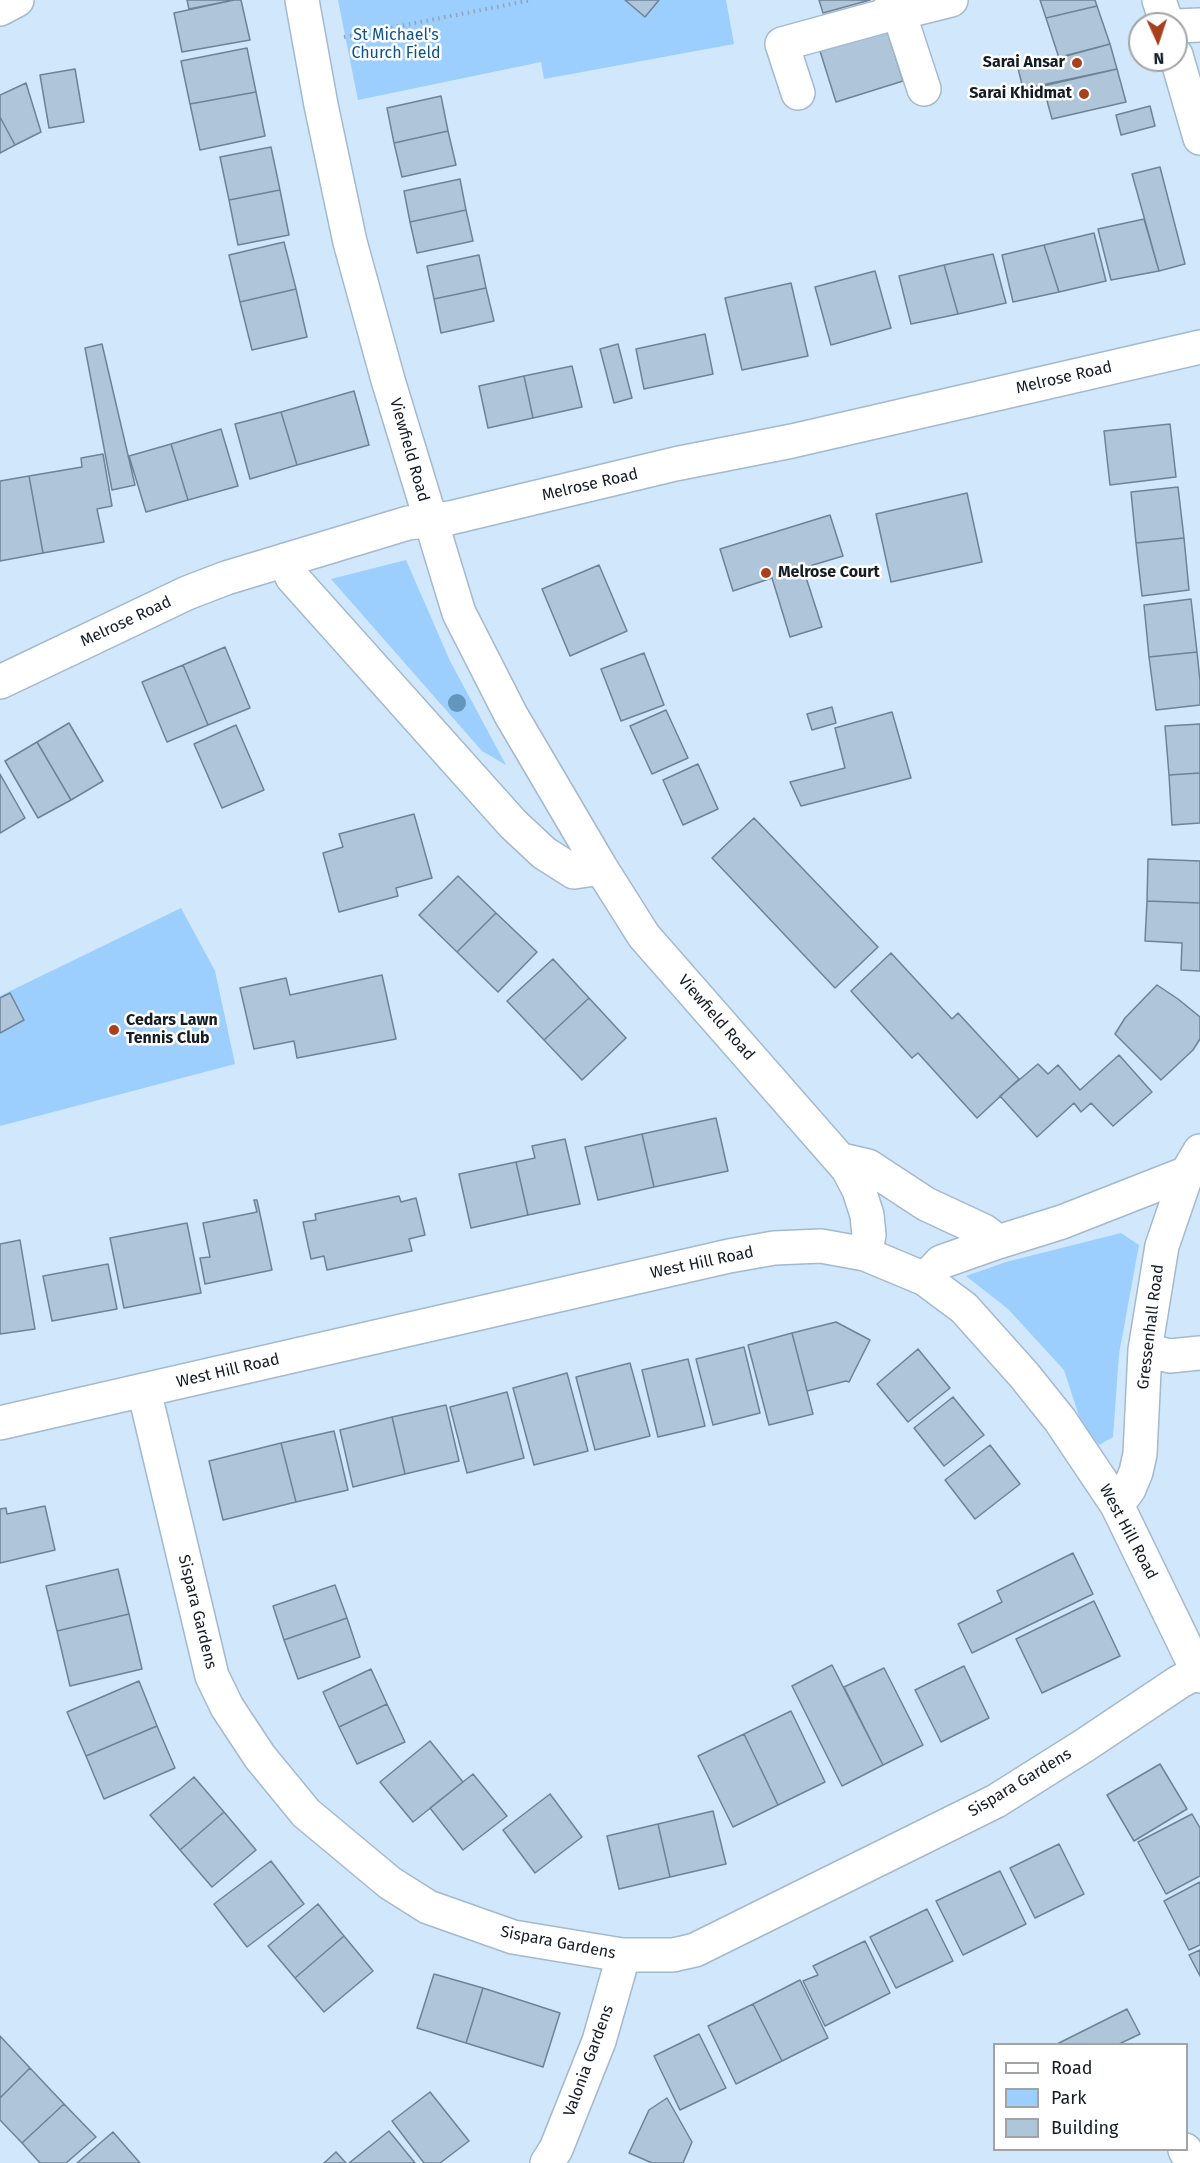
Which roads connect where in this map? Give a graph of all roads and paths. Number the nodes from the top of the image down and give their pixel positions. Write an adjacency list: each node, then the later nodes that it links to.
1 (17, 0): 6 (street)
2 (302, 0): 7 (street, Viewfield Road)
3 (532, 0): 7 (path)
4 (951, 0): 5 (street)
5 (900, 2): 9 (street); 10 (street)
6 (0, 9)
7 (310, 43): 13 (street, Viewfield Road)
8 (1181, 72): 11 (street)
9 (924, 89)
10 (798, 93)
11 (1200, 138)
12 (1200, 347): 13 (street, Melrose Road)
13 (430, 521): 14 (street, Melrose Road); 16 (street, Viewfield Road)
14 (285, 560): 15 (street, Melrose Road); 16 (street)
15 (0, 682)
16 (601, 868): 17 (street, Viewfield Road)
17 (842, 1160): 19 (street); 20 (street, Viewfield Road)
18 (1194, 1162): 19 (street); 22 (street, Gressenhall Road)
19 (998, 1242): 21 (street)
20 (865, 1254): 21 (street, West Hill Road); 24 (street, West Hill Road)
21 (925, 1278): 26 (street, West Hill Road)
22 (1145, 1350): 23 (street); 26 (street, Gressenhall Road)
23 (1200, 1353)
24 (144, 1390): 25 (street, West Hill Road); 28 (street, Sispara Gardens)
25 (0, 1423)
26 (1117, 1505): 27 (street, West Hill Road)
27 (1199, 1674): 28 (street, Sispara Gardens)
28 (622, 1955): 29 (street, Valonia Gardens)
29 (547, 2163)

